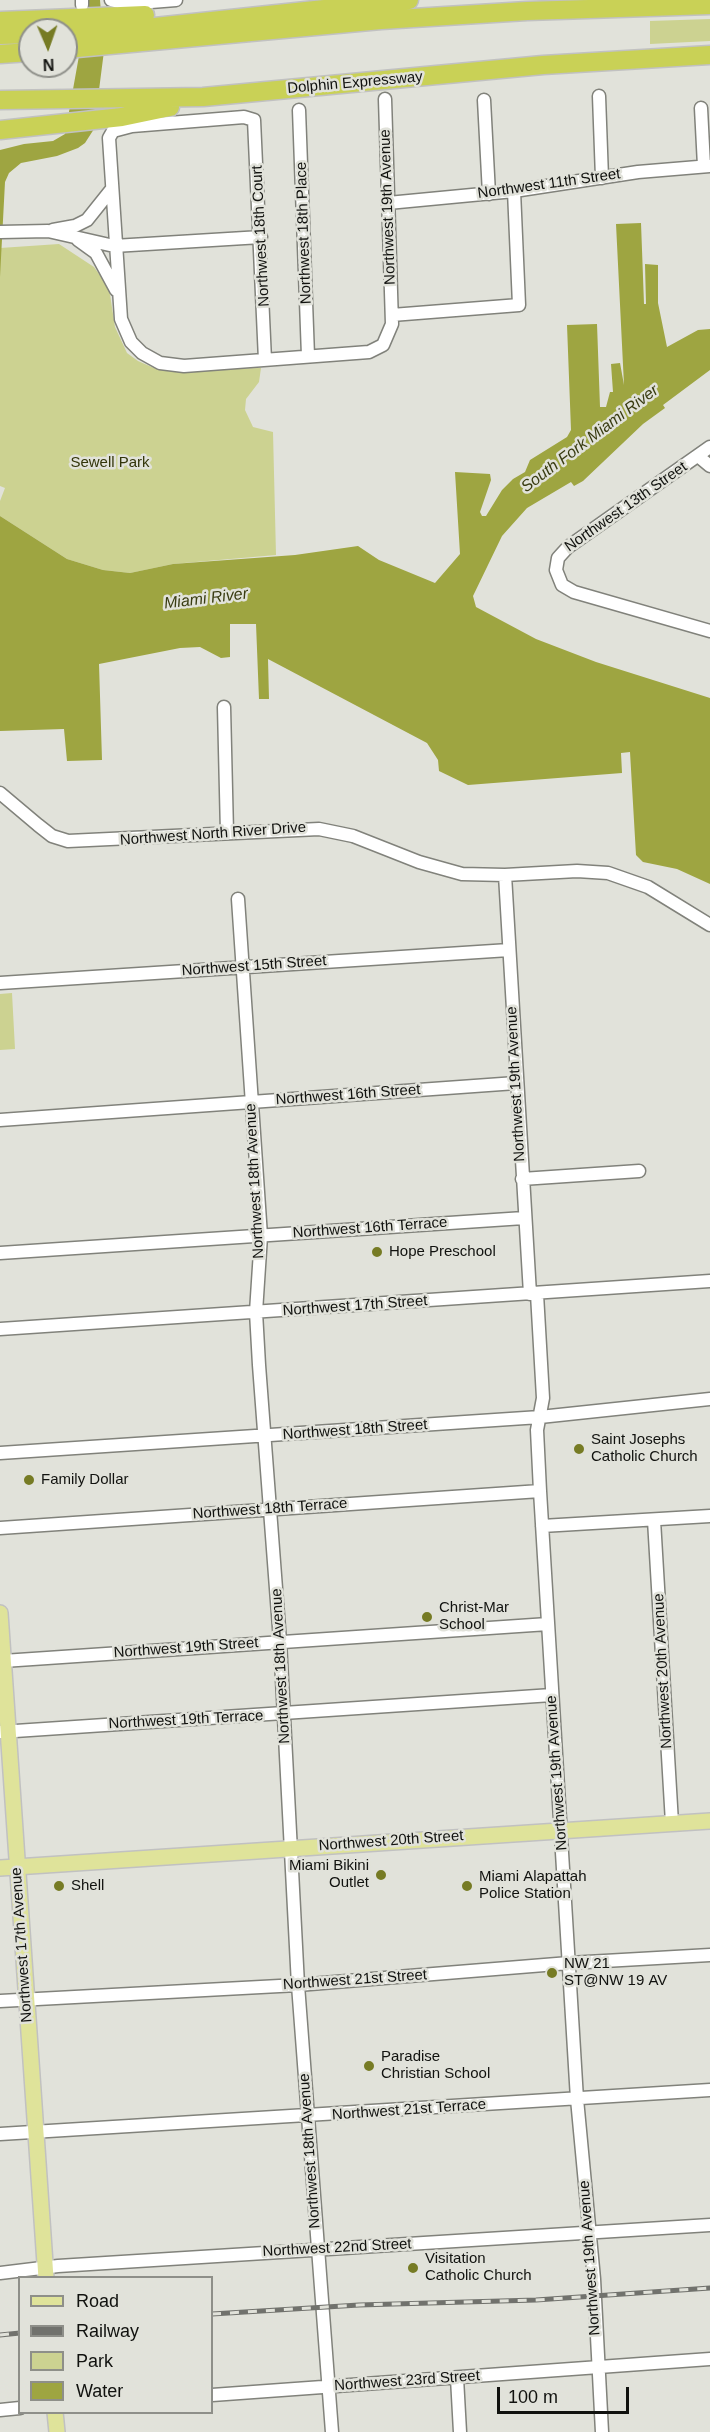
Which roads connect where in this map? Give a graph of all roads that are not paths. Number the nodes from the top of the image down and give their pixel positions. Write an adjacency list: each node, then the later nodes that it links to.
1 (111, 0): 2 (street)
2 (176, 0)
3 (328, 0): 8 (highway)
4 (410, 0): 8 (highway)
5 (710, 5): 10 (highway)
6 (0, 21): 7 (highway)
7 (18, 22)
8 (118, 24): 9 (highway)
9 (78, 27)
10 (78, 30)
11 (18, 34): 12 (highway)
12 (0, 35)
13 (18, 53): 14 (highway)
14 (0, 54)
15 (710, 55): 16 (highway, Dolphin Expressway)
16 (231, 94): 20 (highway, Dolphin Expressway); 25 (highway)
17 (599, 96): 27 (street)
18 (385, 99): 31 (street, Northwest 19th Avenue)
19 (0, 100): 20 (highway, Dolphin Expressway)
20 (35, 100): 22 (highway)
21 (484, 100): 30 (street)
22 (0, 106)
23 (701, 108): 26 (street)
24 (299, 111): 40 (street, Northwest 18th Place)
25 (0, 130)
26 (707, 166): 27 (street, Northwest 11th Street)
27 (602, 178): 29 (street, Northwest 11th Street)
28 (111, 190): 32 (street); 35 (street, Northwest 18th Court); 36 (street)
29 (514, 191): 30 (street, Northwest 11th Street); 39 (street)
30 (489, 194): 31 (street, Northwest 11th Street)
31 (388, 203): 39 (street, Northwest 19th Avenue)
32 (48, 231): 33 (street); 34 (street)
33 (4, 232)
34 (72, 236): 36 (street); 37 (street)
35 (261, 237): 36 (street); 41 (street, Northwest 18th Court)
36 (114, 246): 37 (street); 38 (street)
37 (98, 257): 38 (street)
38 (119, 296): 41 (street)
39 (392, 315): 40 (street)
40 (309, 356): 41 (street)
41 (265, 360)
42 (710, 447): 43 (street, Northwest 13th Street)
43 (698, 456): 44 (street); 45 (street, Northwest 13th Street)
44 (710, 466)
45 (710, 631)
46 (224, 707): 48 (street)
47 (0, 793): 48 (street, Northwest North River Drive)
48 (227, 832): 49 (street, Northwest North River Drive)
49 (504, 875): 51 (street, Northwest North River Drive); 52 (street, Northwest 19th Avenue)
50 (238, 899): 53 (street, Northwest 18th Avenue)
51 (710, 925)
52 (509, 950): 53 (street, Northwest 15th Street); 55 (street, Northwest 19th Avenue)
53 (242, 966): 54 (street, Northwest 15th Street); 56 (street, Northwest 18th Avenue)
54 (0, 983)
55 (516, 1083): 56 (street, Northwest 16th Street); 59 (street, Northwest 19th Avenue)
56 (251, 1102): 57 (street, Northwest 16th Street); 61 (street, Northwest 18th Avenue)
57 (0, 1120)
58 (639, 1172): 59 (street)
59 (522, 1179): 60 (street, Northwest 19th Avenue)
60 (524, 1218): 61 (street, Northwest 16th Terrace); 64 (street, Northwest 19th Avenue)
61 (261, 1236): 62 (street, Northwest 16th Terrace); 65 (street, Northwest 18th Avenue)
62 (0, 1253)
63 (710, 1281): 64 (street, Northwest 17th Street)
64 (533, 1294): 65 (street, Northwest 17th Street); 68 (street, Northwest 19th Avenue)
65 (256, 1312): 66 (street, Northwest 17th Street); 69 (street, Northwest 18th Avenue)
66 (0, 1329)
67 (710, 1399): 68 (street, Northwest 18th Street)
68 (540, 1417): 69 (street, Northwest 18th Street); 71 (street, Northwest 19th Avenue)
69 (265, 1436): 70 (street, Northwest 18th Street); 72 (street, Northwest 18th Avenue)
70 (0, 1453)
71 (540, 1491): 72 (street, Northwest 18th Terrace); 75 (street, Northwest 19th Avenue)
72 (271, 1508): 76 (street, Northwest 18th Terrace); 79 (street, Northwest 18th Avenue)
73 (710, 1516): 74 (street)
74 (654, 1520): 75 (street); 85 (street, Northwest 20th Avenue)
75 (542, 1526): 78 (street, Northwest 19th Avenue)
76 (0, 1528)
77 (0, 1613): 80 (main road, Northwest 17th Avenue)
78 (548, 1624): 79 (street, Northwest 19th Street); 81 (street, Northwest 19th Avenue)
79 (280, 1641): 80 (street, Northwest 19th Street); 82 (street, Northwest 18th Avenue)
80 (3, 1661): 83 (main road, Northwest 17th Avenue)
81 (552, 1695): 82 (street, Northwest 19th Terrace); 86 (street, Northwest 19th Avenue)
82 (284, 1714): 83 (street, Northwest 19th Terrace); 87 (street, Northwest 18th Avenue)
83 (4, 1731): 88 (main road, Northwest 17th Avenue)
84 (710, 1821): 85 (main road, Northwest 20th Street)
85 (672, 1823): 86 (main road, Northwest 20th Street)
86 (561, 1830): 87 (main road, Northwest 20th Street); 91 (street, Northwest 19th Avenue)
87 (291, 1848): 88 (main road, Northwest 20th Street); 92 (street, Northwest 18th Avenue)
88 (17, 1867): 89 (main road, Northwest 20th Street); 93 (main road, Northwest 17th Avenue)
89 (0, 1868)
90 (710, 1955): 91 (street, Northwest 21st Street)
91 (569, 1963): 92 (street, Northwest 21st Street); 96 (street, Northwest 19th Avenue)
92 (298, 1985): 93 (street, Northwest 21st Street); 97 (street, Northwest 18th Avenue)
93 (26, 1999): 94 (street, Northwest 21st Street); 98 (main road, Northwest 17th Avenue)
94 (0, 2001)
95 (710, 2090): 96 (street, Northwest 21st Terrace)
96 (577, 2099): 97 (street, Northwest 21st Terrace); 101 (street, Northwest 19th Avenue)
97 (307, 2117): 98 (street, Northwest 21st Terrace); 102 (street, Northwest 18th Avenue)
98 (36, 2131): 99 (street, Northwest 21st Terrace); 104 (main road, Northwest 17th Avenue)
99 (0, 2134)
100 (710, 2225): 101 (street, Northwest 22nd Street)
101 (589, 2233): 102 (street, Northwest 22nd Street); 106 (street, Northwest 19th Avenue)
102 (317, 2248): 104 (street, Northwest 22nd Street); 108 (street, Northwest 18th Avenue)
103 (0, 2273): 104 (street, Northwest 22nd Street)
104 (46, 2273)
105 (710, 2359): 106 (street, Northwest 23rd Street)
106 (599, 2367): 107 (street, Northwest 23rd Street); 116 (street, Northwest 19th Avenue)
107 (457, 2378): 108 (street, Northwest 23rd Street); 115 (street)
108 (329, 2386): 109 (street, Northwest 23rd Street); 114 (street, Northwest 18th Avenue)
109 (213, 2395)
110 (18, 2409): 111 (street)
111 (0, 2410)
112 (55, 2414): 113 (main road)
113 (57, 2432)
114 (332, 2432)
115 (460, 2432)
116 (602, 2432)

